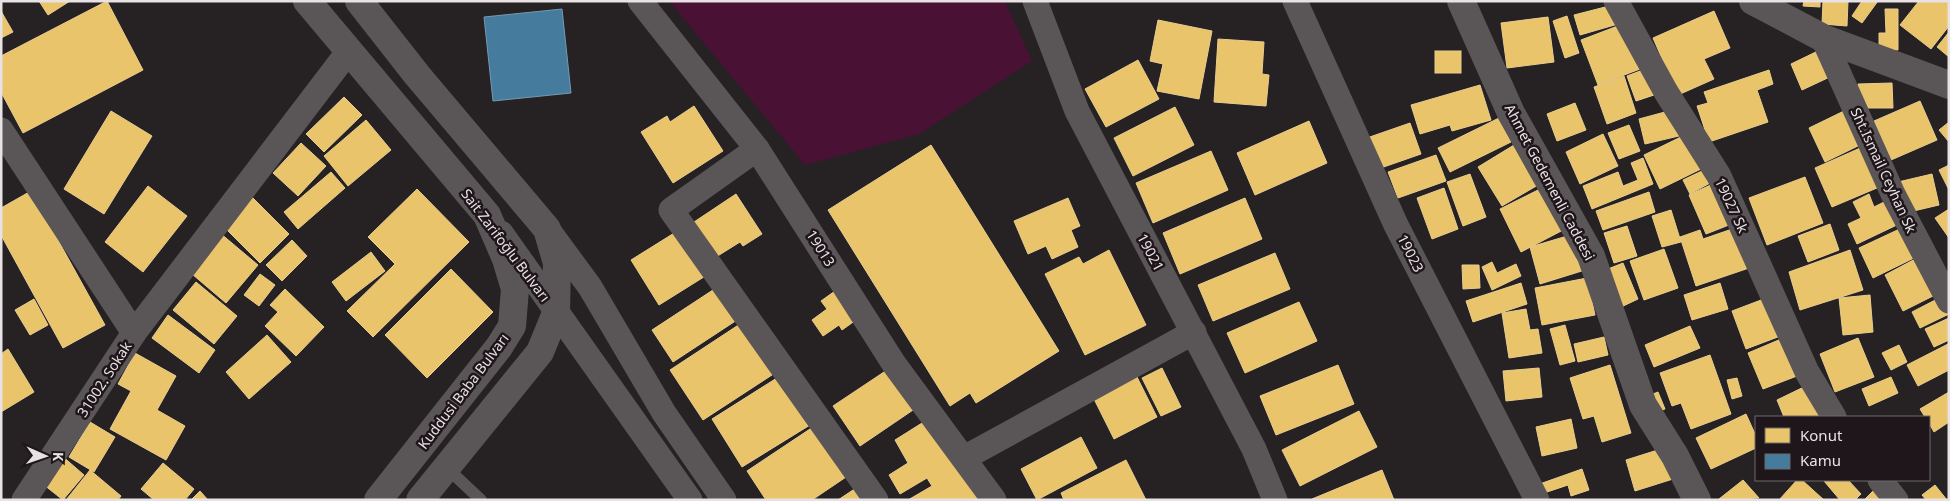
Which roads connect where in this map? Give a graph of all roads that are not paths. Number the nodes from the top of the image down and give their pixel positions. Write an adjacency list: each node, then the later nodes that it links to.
1 (307, 1): 11 (main road, Sait Zarifoğlu Bulvarı)
2 (359, 1): 12 (main road)
3 (378, 1): 12 (main road)
4 (640, 1): 15 (street, 19013)
5 (1035, 1): 20 (street, 19021)
6 (1295, 1): 35 (street, 19023)
7 (1461, 1): 36 (main road, Ahmet Gedemenli Caddesi)
8 (1616, 1): 22 (street, 19027 Sk)
9 (1753, 1): 10 (main road)
10 (1824, 38): 13 (main road); 18 (street, Sht.Ismail Ceyhan Sk)
11 (348, 52): 16 (main road, Sait Zarifoğlu Bulvarı); 21 (street, 31002. Sokak)
12 (417, 75): 17 (main road)
13 (1949, 85)
14 (1, 130): 21 (street)
15 (758, 149): 23 (street, 19013); 32 (street)
16 (487, 215): 19 (street, Sait Zarifoğlu Bulvarı); 27 (main road, Kuddusi Baba Bulvarı)
17 (547, 229): 19 (main road); 31 (street)
18 (1949, 301)
19 (556, 313): 24 (main road); 30 (street, Sait Zarifoğlu Bulvarı)
20 (1194, 332): 23 (street); 34 (street, 19021)
21 (134, 333): 26 (street, 31002. Sokak)
22 (1833, 416)
23 (964, 458): 33 (street, 19013)
24 (447, 468): 28 (main road); 29 (lane)
25 (1881, 481): 37 (street)
26 (24, 500)
27 (378, 500)
28 (420, 500)
29 (482, 500)
30 (690, 500)
31 (724, 500)
32 (876, 500)
33 (994, 500)
34 (1274, 500)
35 (1537, 500)
36 (1697, 500)
37 (1896, 500)

